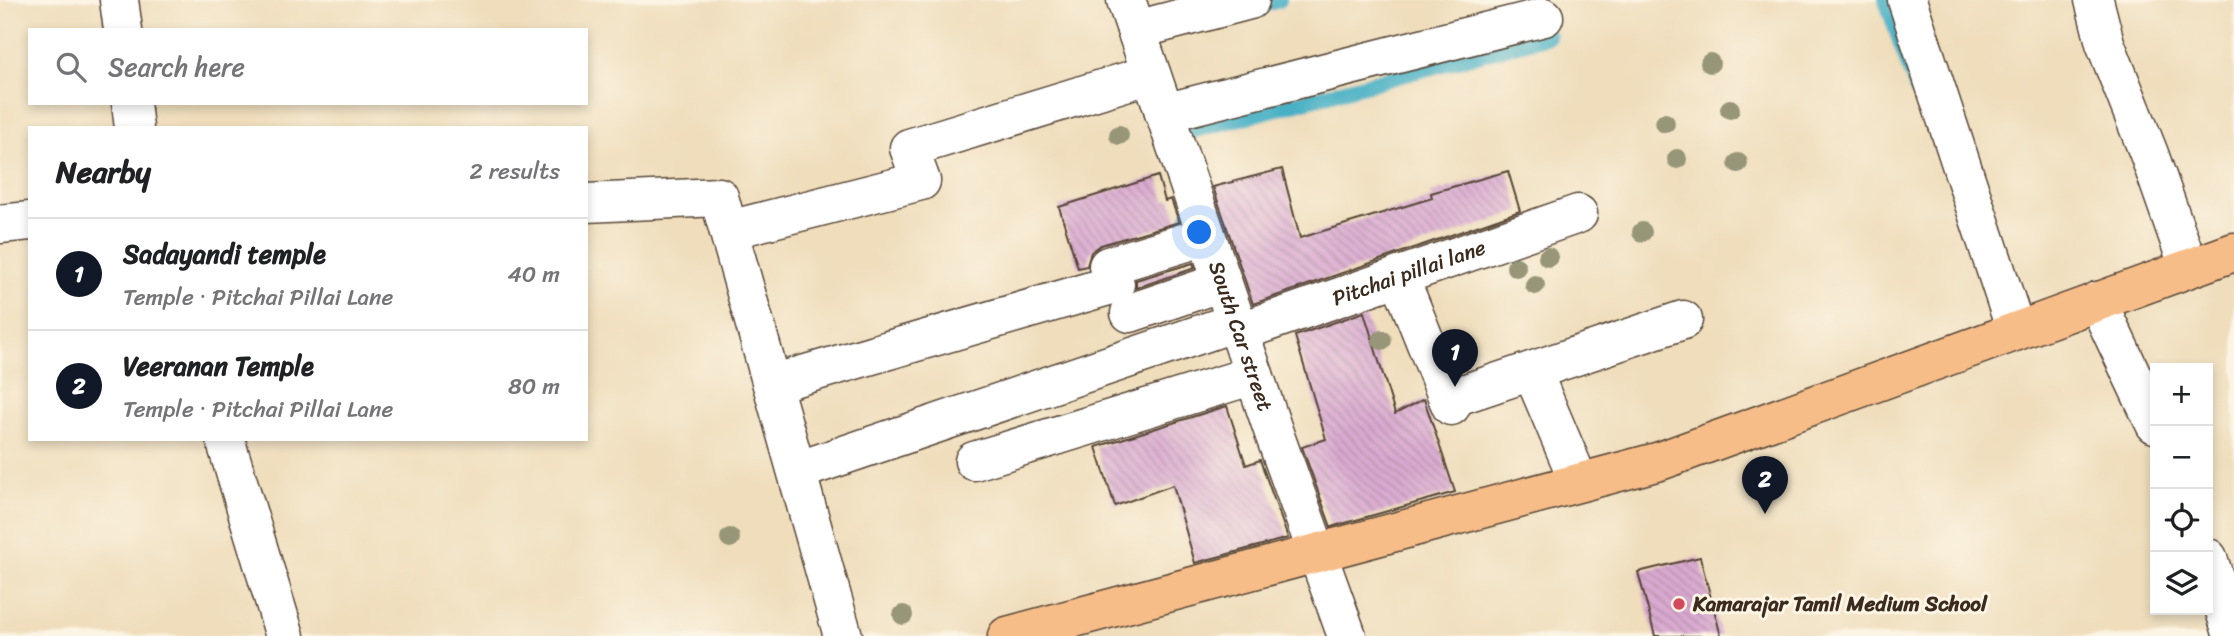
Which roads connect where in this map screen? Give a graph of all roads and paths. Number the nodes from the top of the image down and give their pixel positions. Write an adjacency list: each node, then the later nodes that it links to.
1 (119, 0): 7 (street)
2 (1250, 0): 5 (street)
3 (1907, 0): 26 (street)
4 (2094, 0): 19 (street)
5 (1131, 15): 8 (street, South Car street)
6 (1544, 17): 10 (street)
7 (123, 28)
8 (1151, 74): 10 (street, South Car street); 16 (street)
9 (131, 105): 11 (street)
10 (1164, 113): 17 (street, South Car street)
11 (134, 126)
12 (588, 203): 16 (street)
13 (1578, 214): 20 (street, Pitchai pillai lane)
14 (28, 221): 15 (street)
15 (0, 224)
16 (729, 230): 29 (street)
17 (1206, 236): 21 (street, South Car street); 29 (street)
18 (2234, 252): 19 (main road)
19 (2189, 268): 22 (main road)
20 (1399, 276): 25 (street, Pitchai pillai lane); 27 (street, Pitchai pillai lane)
21 (1222, 282): 23 (street); 25 (street, South Car street)
22 (2097, 301): 26 (main road); 30 (street)
23 (1130, 313)
24 (1683, 320): 27 (street)
25 (1238, 327): 28 (street, South Car street); 33 (street, Pitchai pillai lane)
26 (2016, 331): 34 (main road)
27 (1532, 370): 34 (street)
28 (1254, 375): 32 (street); 35 (street, South Car street)
29 (772, 384): 33 (street)
30 (2150, 413)
31 (226, 441): 37 (street)
32 (974, 461)
33 (797, 471): 38 (street)
34 (1579, 482): 35 (main road)
35 (1318, 553): 39 (main road); 40 (street, South Car street)
36 (2213, 574): 41 (street)
37 (285, 636)
38 (843, 636)
39 (1007, 636)
40 (1347, 636)
41 (2233, 636)

